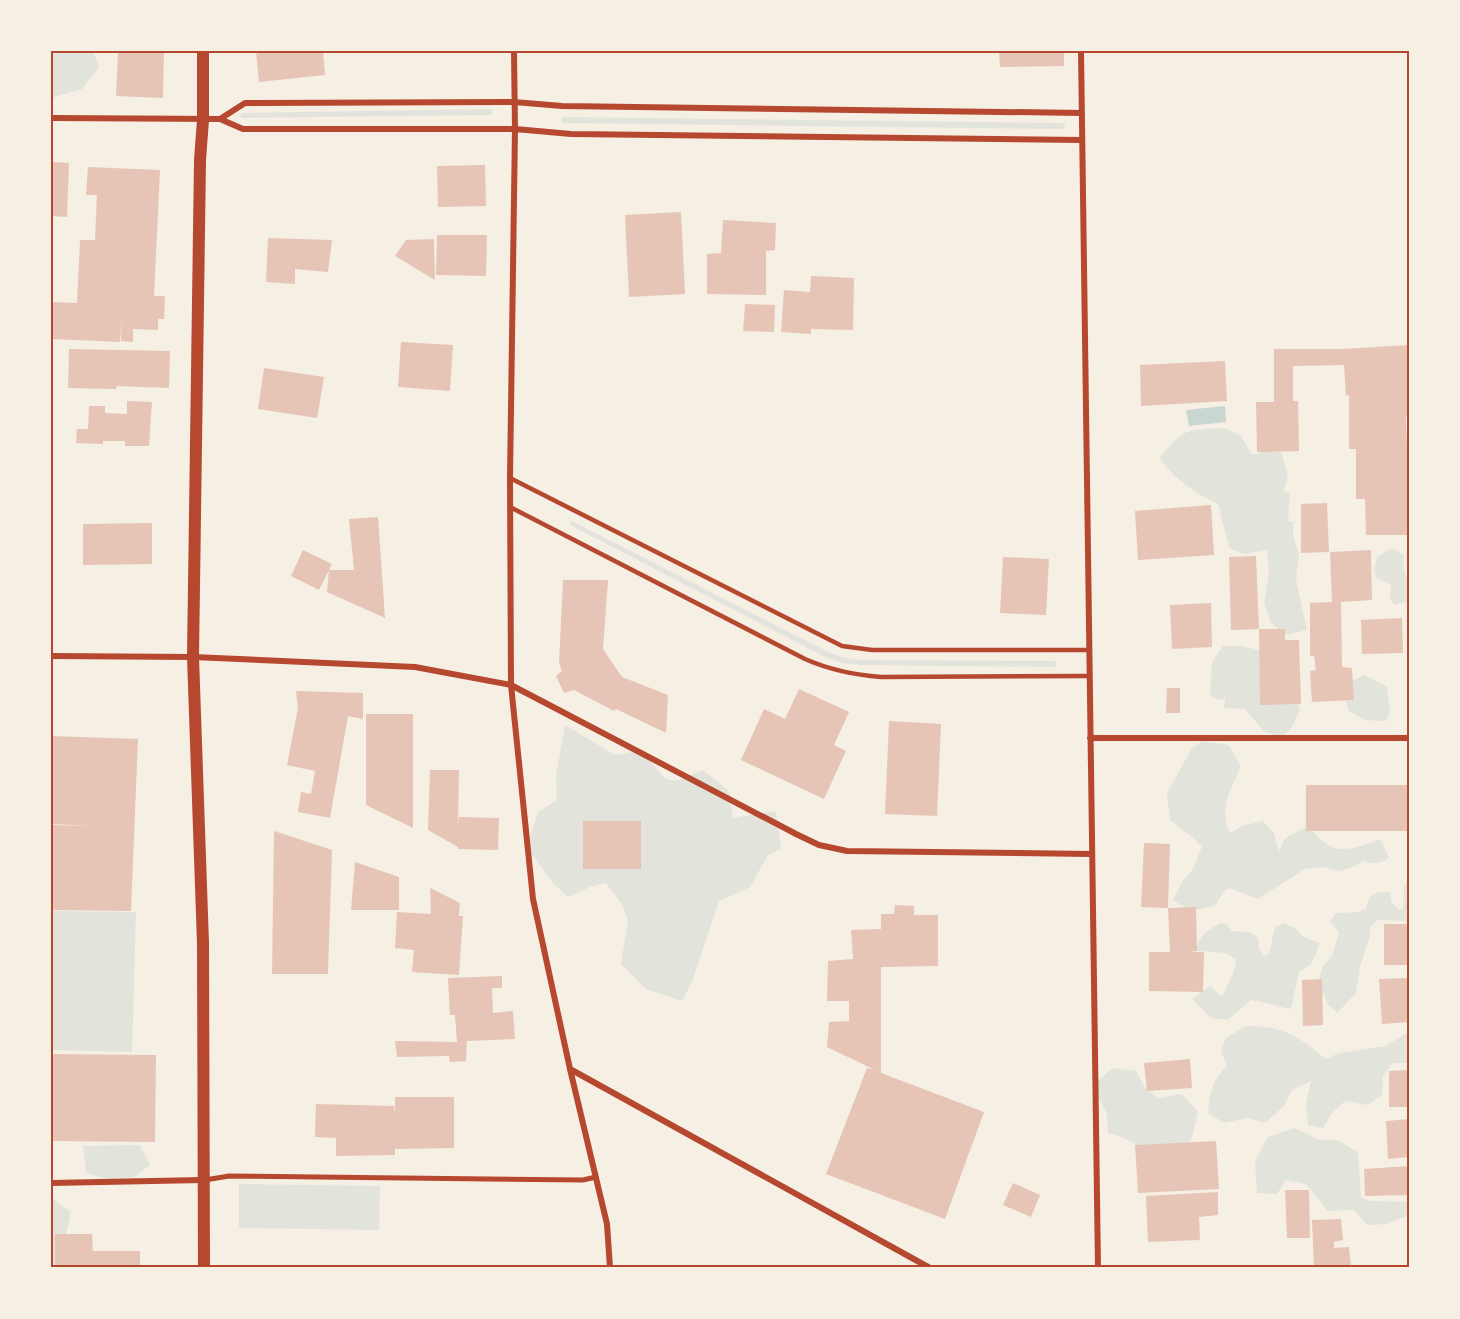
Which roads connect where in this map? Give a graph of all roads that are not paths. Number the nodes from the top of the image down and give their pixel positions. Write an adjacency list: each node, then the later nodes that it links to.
1 (203, 51): 8 (main road)
2 (514, 51): 4 (street)
3 (1081, 51): 5 (street)
4 (514, 102): 5 (street); 7 (street); 9 (street)
5 (1082, 113): 10 (street)
6 (51, 118): 8 (street)
7 (220, 119): 8 (street); 9 (street)
8 (203, 120): 15 (main road)
9 (514, 129): 10 (street); 11 (street)
10 (1082, 140): 13 (street)
11 (510, 478): 12 (street); 13 (lane)
12 (510, 507): 16 (lane); 17 (street)
13 (1089, 650): 16 (street)
14 (51, 656): 15 (street)
15 (193, 657): 17 (street); 23 (main road)
16 (1089, 676): 18 (street)
17 (511, 685): 20 (street); 21 (street)
18 (1090, 738): 19 (street); 20 (street)
19 (1409, 738)
20 (1091, 854): 28 (street)
21 (570, 1069): 22 (street); 27 (street)
22 (596, 1177): 23 (street); 26 (street)
23 (204, 1180): 24 (street); 25 (main road)
24 (51, 1183)
25 (204, 1268)
26 (610, 1268)
27 (930, 1268)
28 (1098, 1268)

